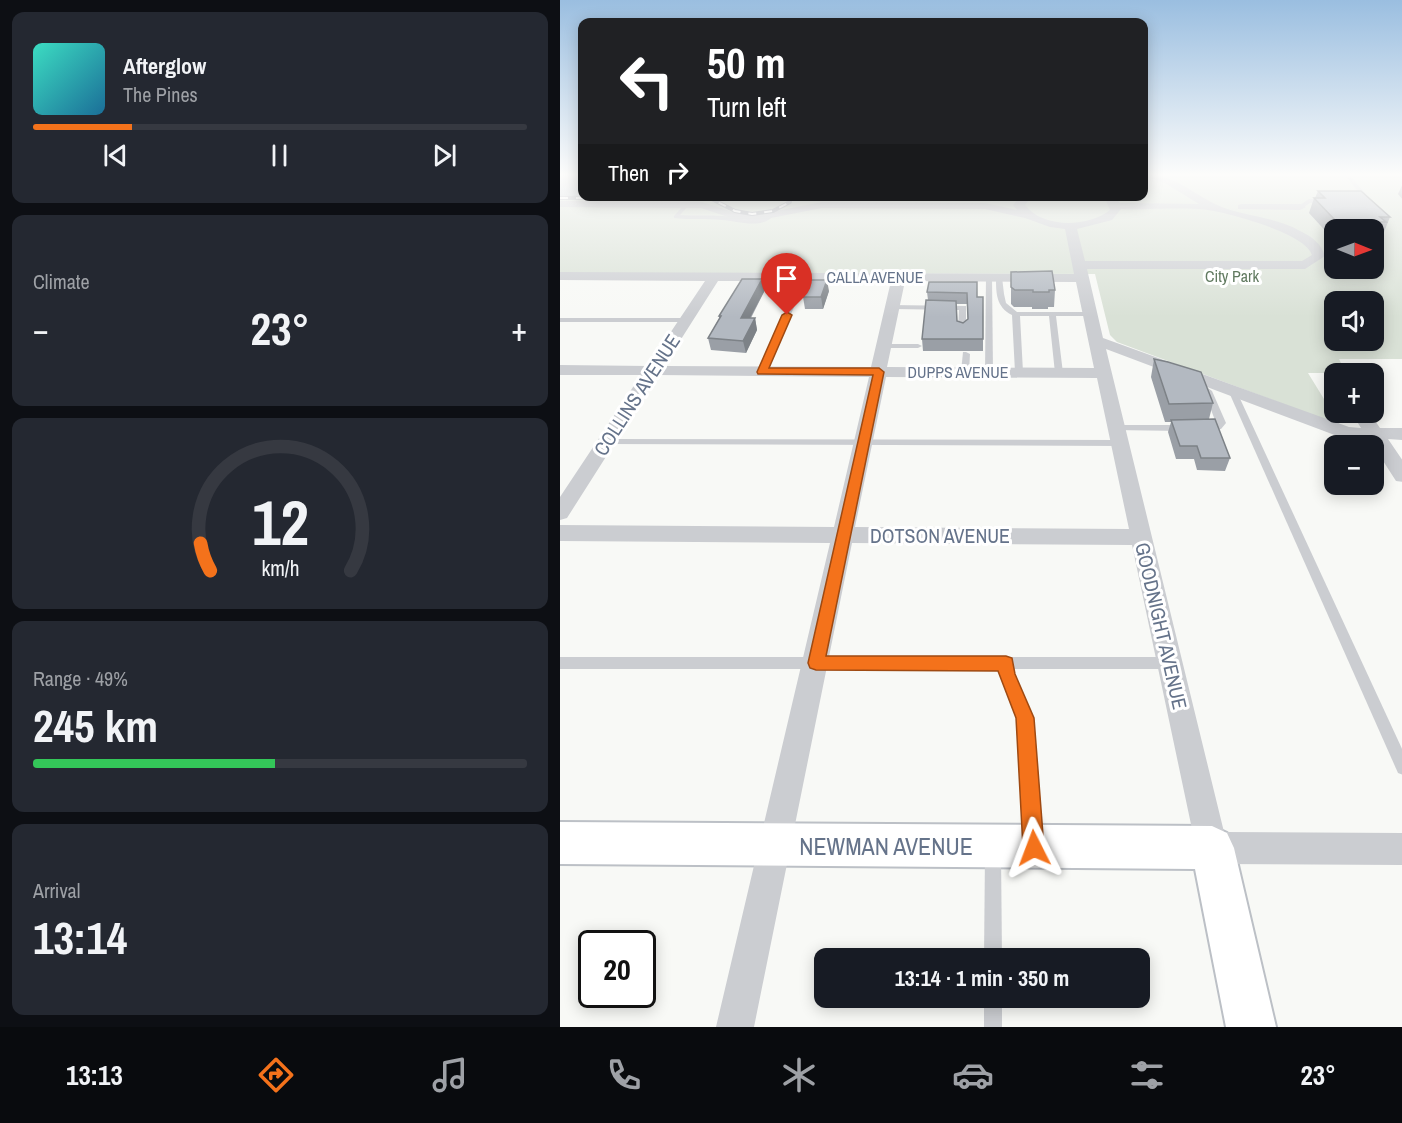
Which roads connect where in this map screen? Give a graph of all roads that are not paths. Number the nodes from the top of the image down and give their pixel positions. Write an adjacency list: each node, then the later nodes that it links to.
1 (1042, 222): 4 (street)
2 (1092, 222): 4 (street)
3 (1261, 222): 5 (street, CALLA AVENUE)
4 (1070, 225): 5 (street, GOODNIGHT AVENUE)
5 (1081, 271): 10 (street, CALLA AVENUE); 16 (street, GOODNIGHT AVENUE)
6 (560, 276): 7 (street, CALLA AVENUE)
7 (714, 277): 8 (street, CALLA AVENUE); 18 (street, COLLINS AVENUE)
8 (804, 277): 9 (street, CALLA AVENUE); 26 (lane)
9 (899, 277): 10 (street, CALLA AVENUE); 13 (street)
10 (994, 277): 11 (lane); 12 (lane)
11 (989, 299): 12 (lane); 29 (lane)
12 (1000, 299): 14 (lane)
13 (893, 307): 19 (lane); 21 (street)
14 (1016, 314): 15 (lane); 30 (lane)
15 (1052, 314): 16 (lane); 31 (lane)
16 (1091, 314): 20 (street, GOODNIGHT AVENUE)
17 (560, 320): 18 (lane)
18 (686, 320): 25 (street, COLLINS AVENUE)
19 (962, 331)
20 (1097, 341): 32 (street, GOODNIGHT AVENUE); 33 (street)
21 (884, 346): 22 (lane); 27 (street)
22 (918, 346)
23 (966, 354): 28 (lane)
24 (560, 370): 25 (street, DUPPS AVENUE)
25 (653, 370): 26 (street, DUPPS AVENUE); 41 (street, COLLINS AVENUE)
26 (762, 372): 27 (street, DUPPS AVENUE)
27 (879, 372): 28 (street, DUPPS AVENUE); 42 (street)
28 (965, 372): 29 (street, DUPPS AVENUE)
29 (989, 372): 30 (street, DUPPS AVENUE)
30 (1019, 372): 31 (street, DUPPS AVENUE)
31 (1059, 373): 32 (street, DUPPS AVENUE)
32 (1104, 373): 40 (street, GOODNIGHT AVENUE)
33 (1203, 380): 34 (street); 37 (lane)
34 (1232, 390): 38 (street); 52 (lane)
35 (1367, 423): 38 (street)
36 (1188, 428): 40 (lane)
37 (1200, 428)
38 (1374, 434): 39 (street); 43 (street)
39 (1403, 434)
40 (1118, 436): 42 (lane); 47 (street, GOODNIGHT AVENUE)
41 (607, 442): 42 (lane); 44 (street, COLLINS AVENUE)
42 (863, 443): 46 (street)
43 (1403, 476)
44 (560, 513)
45 (560, 533): 46 (street, DOTSON AVENUE)
46 (844, 535): 47 (street, DOTSON AVENUE); 49 (street)
47 (1140, 537): 51 (street, GOODNIGHT AVENUE)
48 (560, 663): 49 (lane)
49 (816, 663): 50 (lane); 54 (street)
50 (1006, 663): 51 (lane); 56 (lane)
51 (1169, 663): 57 (street, GOODNIGHT AVENUE)
52 (1403, 768)
53 (560, 843): 54 (street, NEWMAN AVENUE)
54 (774, 846): 55 (street, NEWMAN AVENUE); 61 (street)
55 (992, 847): 56 (street, NEWMAN AVENUE); 59 (lane)
56 (1034, 848): 57 (street, NEWMAN AVENUE)
57 (1212, 848): 58 (street); 63 (street, GOODNIGHT AVENUE)
58 (1403, 849)
59 (993, 948)
60 (993, 1008): 62 (lane)
61 (735, 1027)
62 (993, 1027)
63 (1251, 1027)

